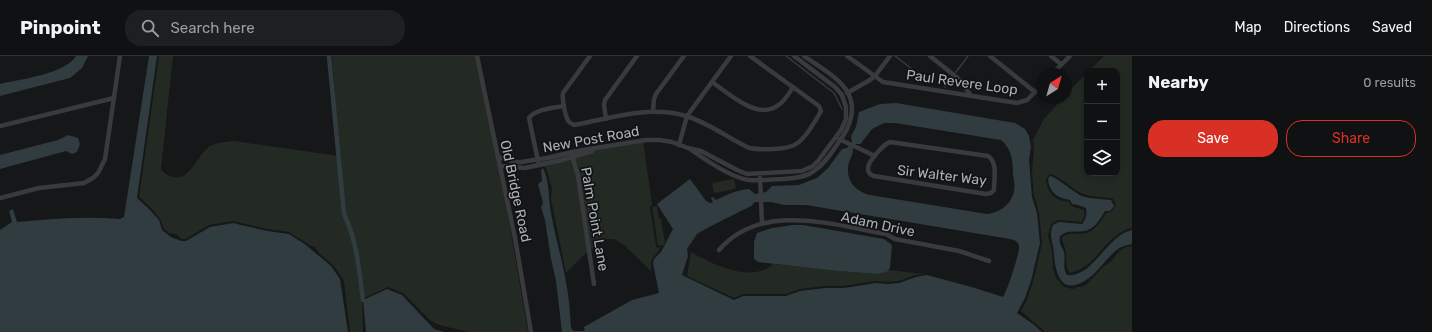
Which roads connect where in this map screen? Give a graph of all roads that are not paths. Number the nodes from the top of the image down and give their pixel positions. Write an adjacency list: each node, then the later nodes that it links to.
1 (120, 56): 25 (street)
2 (477, 56): 38 (street, Old Bridge Road)
3 (590, 56): 26 (street)
4 (637, 56): 29 (street)
5 (684, 56): 27 (street)
6 (731, 56): 19 (street)
7 (750, 56): 20 (street)
8 (794, 56): 23 (street)
9 (804, 56): 22 (street)
10 (847, 56): 18 (street, Paul Revere Loop)
11 (890, 56): 18 (street)
12 (930, 56): 24 (street)
13 (990, 56): 21 (street)
14 (1051, 56): 16 (street)
15 (1070, 56): 16 (street)
16 (1061, 64): 17 (street)
17 (1057, 68)
18 (875, 76): 22 (street); 24 (street, Paul Revere Loop)
19 (712, 82): 20 (street); 28 (street)
20 (793, 87): 28 (street)
21 (1035, 92): 24 (street, Paul Revere Loop)
22 (848, 93): 23 (street); 32 (street, New Post Road)
23 (842, 95): 31 (street, New Post Road)
24 (971, 96)
25 (114, 98): 30 (street); 45 (street)
26 (564, 106): 29 (street); 40 (street)
27 (653, 111): 28 (street); 29 (street)
28 (687, 116): 33 (street)
29 (606, 119)
30 (0, 126)
31 (836, 137): 32 (street); 43 (street, New Post Road)
32 (841, 140): 37 (street); 44 (street, New Post Road)
33 (679, 145): 34 (street, New Post Road); 35 (street, New Post Road)
34 (603, 147): 36 (street, New Post Road); 39 (street, Palm Point Lane)
35 (688, 148): 43 (street, New Post Road); 44 (street, New Post Road)
36 (571, 152): 39 (street, Palm Point Lane); 40 (street, New Post Road)
37 (875, 156): 37 (street, Sir Walter Way)
38 (498, 157): 40 (street, New Post Road); 42 (street, Old Bridge Road)
39 (573, 158): 41 (street, Palm Point Lane); 49 (street, Palm Point Lane)
40 (537, 159): 41 (street)
41 (538, 165): 42 (street, Palm Point Lane)
42 (500, 166): 50 (street, Old Bridge Road)
43 (760, 174): 44 (street)
44 (760, 180): 46 (street)
45 (0, 198)
46 (762, 223): 47 (street, Adam Drive); 48 (street, Adam Drive)
47 (719, 250)
48 (989, 261)
49 (594, 284)
50 (531, 332)

